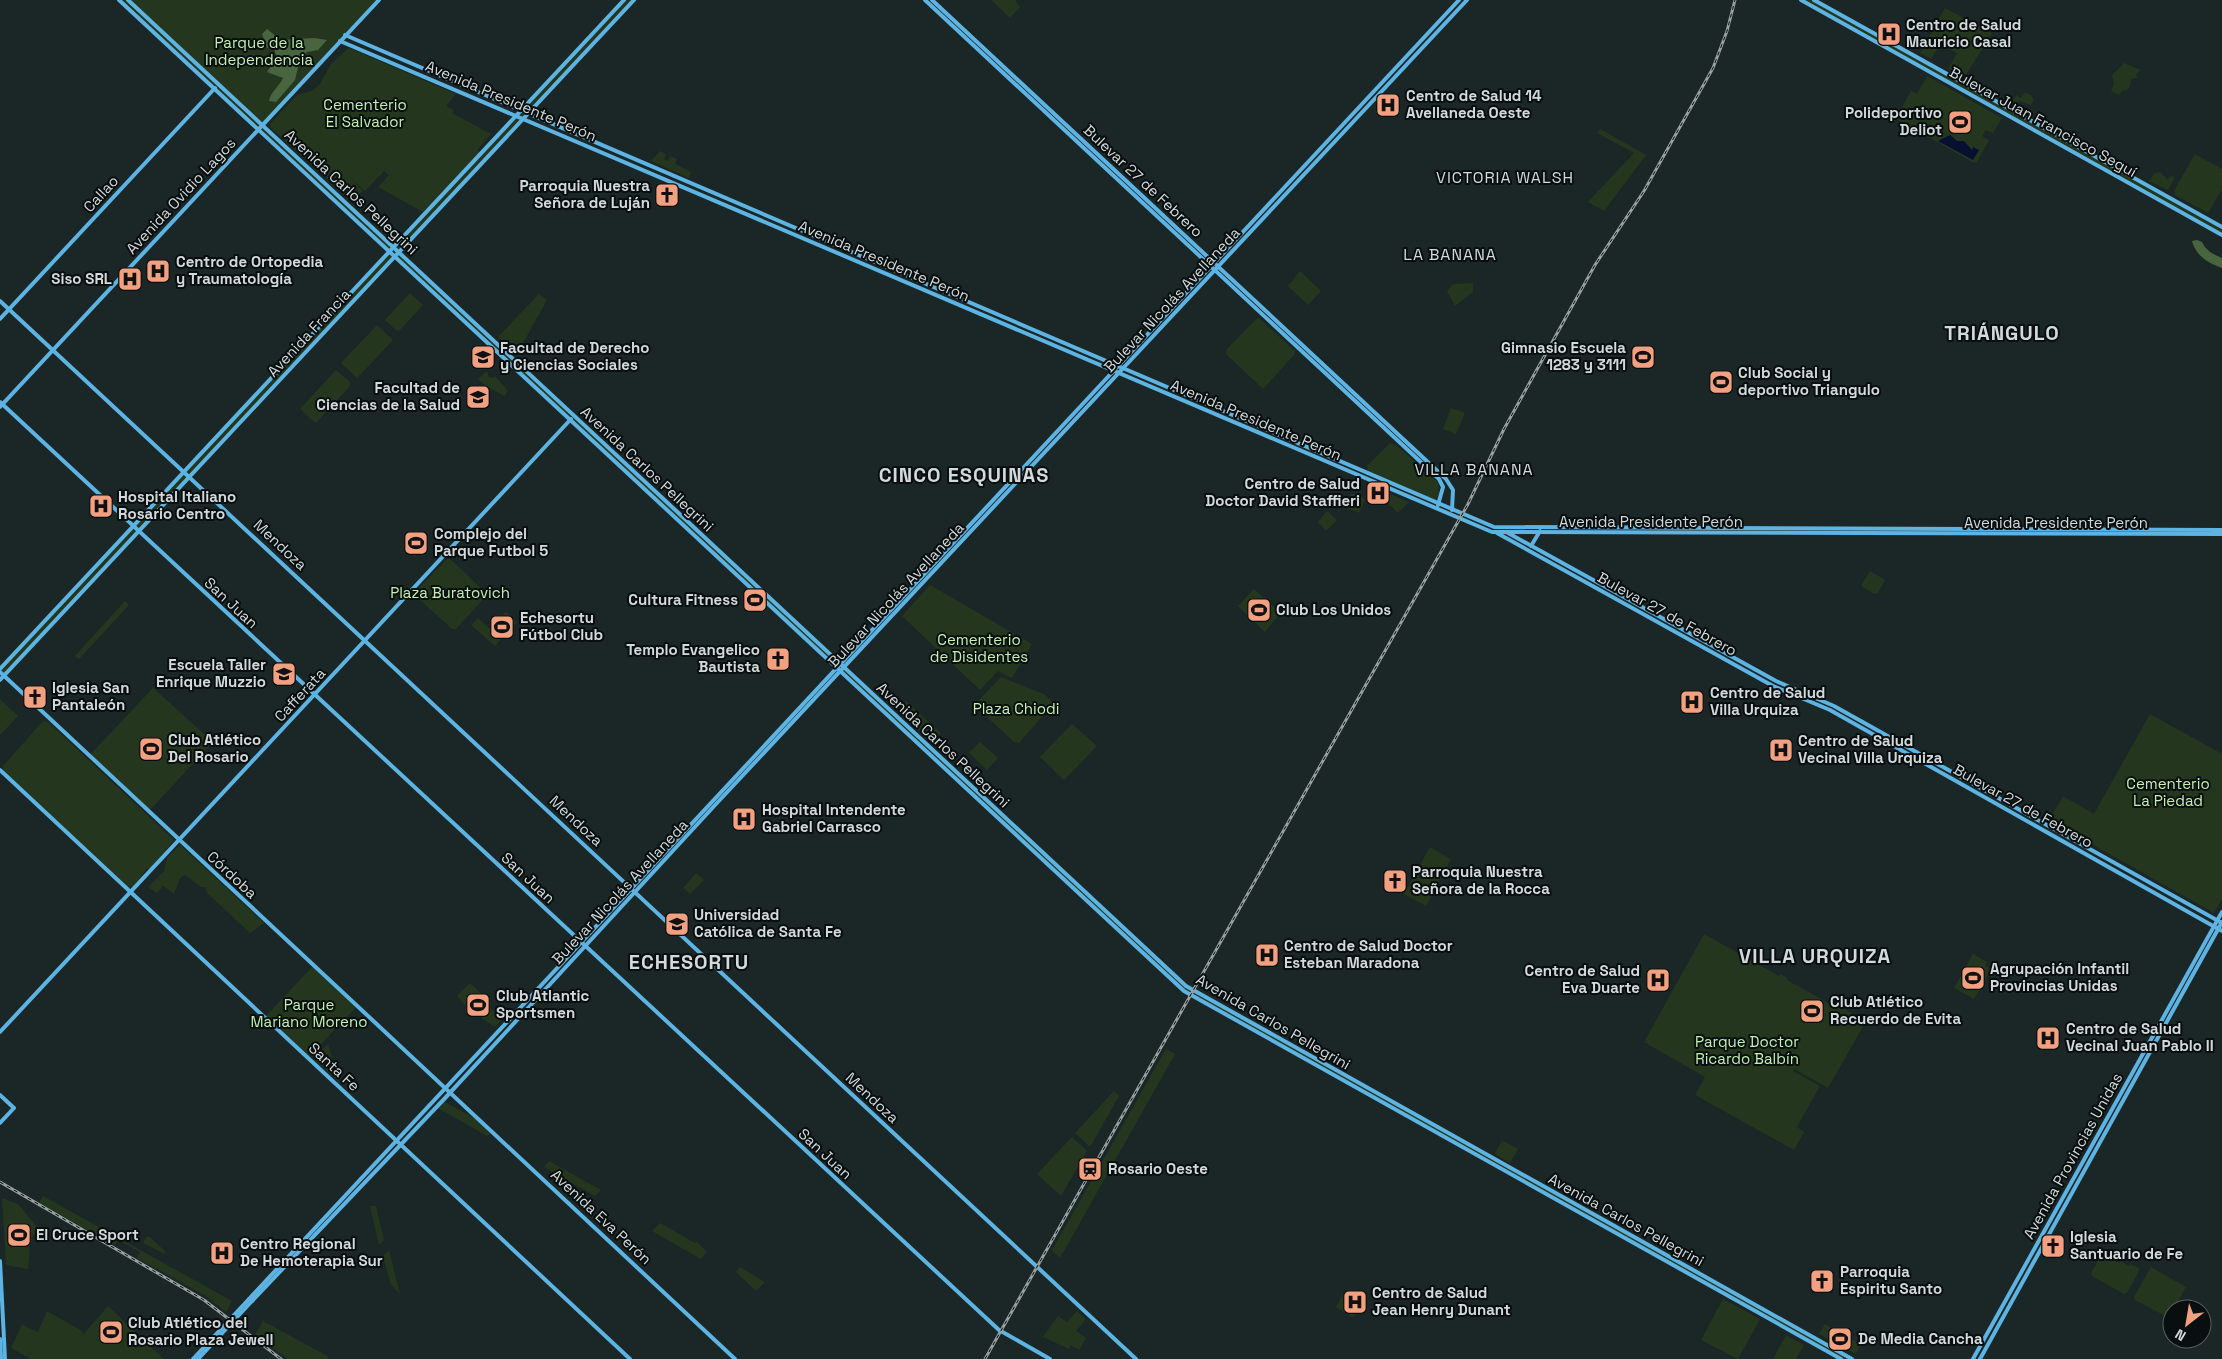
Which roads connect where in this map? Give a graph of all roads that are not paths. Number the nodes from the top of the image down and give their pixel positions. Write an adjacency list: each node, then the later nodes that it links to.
1 (119, 0): 15 (main road, Avenida Carlos Pellegrini)
2 (128, 0): 14 (main road, Avenida Carlos Pellegrini)
3 (379, 0): 12 (main road, Avenida Ovidio Lagos)
4 (624, 0): 16 (main road, Avenida Francia)
5 (634, 0): 17 (main road, Avenida Francia)
6 (925, 0): 32 (main road, Bulevar 27 de Febrero)
7 (932, 0): 31 (main road, Bulevar 27 de Febrero)
8 (1459, 0): 31 (main road, Bulevar Nicolás Avellaneda)
9 (1467, 0): 31 (main road, Bulevar Nicolás Avellaneda)
10 (1801, 0): 26 (main road, Bulevar Juan Francisco Seguí)
11 (1814, 0): 25 (main road, Bulevar Juan Francisco Seguí)
12 (345, 35): 13 (main road, Avenida Ovidio Lagos); 16 (main road, Avenida Presidente Perón)
13 (340, 40): 18 (main road, Avenida Presidente Perón); 20 (main road, Avenida Ovidio Lagos)
14 (218, 84): 15 (main road, Callao); 20 (main road, Avenida Carlos Pellegrini)
15 (214, 88): 20 (main road, Avenida Carlos Pellegrini); 34 (main road, Callao)
16 (520, 111): 17 (main road, Avenida Presidente Perón); 18 (main road, Avenida Francia)
17 (528, 114): 19 (main road, Avenida Francia); 37 (main road, Avenida Presidente Perón)
18 (516, 115): 19 (main road, Avenida Presidente Perón); 21 (main road, Avenida Francia)
19 (524, 119): 22 (main road, Avenida Francia); 38 (main road, Avenida Presidente Perón)
20 (261, 127): 27 (main road, Avenida Carlos Pellegrini); 28 (main road, Avenida Carlos Pellegrini); 36 (main road, Avenida Ovidio Lagos)
21 (496, 138): 22 (main road); 23 (main road, Avenida Francia)
22 (501, 143): 24 (main road, Avenida Francia)
23 (455, 182): 24 (main road); 27 (main road, Avenida Francia)
24 (459, 188): 29 (main road, Avenida Francia)
25 (2222, 227)
26 (2222, 235)
27 (394, 247): 28 (main road, Avenida Francia); 29 (main road, Avenida Carlos Pellegrini)
28 (390, 251): 30 (main road, Avenida Carlos Pellegrini); 42 (main road, Avenida Francia)
29 (400, 253): 30 (main road, Avenida Francia); 40 (main road, Avenida Carlos Pellegrini)
30 (396, 257): 41 (main road, Avenida Carlos Pellegrini); 43 (main road, Avenida Francia)
31 (1217, 265): 32 (main road, Bulevar Nicolás Avellaneda); 46 (main road, Bulevar 27 de Febrero)
32 (1213, 269): 37 (main road, Bulevar Nicolás Avellaneda); 44 (main road, Bulevar 27 de Febrero)
33 (0, 301): 34 (main road, Mendoza)
34 (9, 310): 35 (main road, Callao); 36 (main road, Mendoza)
35 (0, 319)
36 (53, 350): 39 (main road, Avenida Ovidio Lagos); 42 (main road, Mendoza)
37 (1121, 368): 38 (main road, Bulevar Nicolás Avellaneda); 44 (main road, Avenida Presidente Perón)
38 (1117, 373): 45 (main road, Avenida Presidente Perón); 59 (main road, Bulevar Nicolás Avellaneda); 61 (main road, Bulevar Nicolás Avellaneda)
39 (1, 405): 47 (main road, San Juan)
40 (574, 415): 41 (main road, Cafferata); 59 (main road, Avenida Carlos Pellegrini)
41 (570, 419): 58 (main road, Cafferata); 60 (main road, Avenida Carlos Pellegrini)
42 (183, 472): 43 (main road, Mendoza); 47 (main road, Avenida Francia)
43 (189, 477): 51 (main road, Avenida Francia); 58 (main road, Mendoza)
44 (1438, 504): 45 (main road, Bulevar 27 de Febrero); 46 (main road, Avenida Presidente Perón)
45 (1437, 510): 52 (main road, Avenida Presidente Perón)
46 (1452, 510): 48 (main road, Avenida Presidente Perón)
47 (133, 526): 51 (main road, San Juan); 62 (main road, Avenida Francia)
48 (1497, 527): 49 (main road, Avenida Presidente Perón); 53 (main road, Bulevar 27 de Febrero)
49 (1542, 527): 50 (main road, Avenida Presidente Perón); 54 (main road)
50 (2222, 530)
51 (139, 531): 64 (main road, Avenida Francia); 66 (main road, San Juan)
52 (1495, 532): 53 (main road, Avenida Presidente Perón); 57 (main road, Bulevar 27 de Febrero)
53 (1507, 532): 54 (main road, Avenida Presidente Perón); 56 (main road, Bulevar 27 de Febrero)
54 (1539, 533): 55 (main road, Avenida Presidente Perón); 56 (main road)
55 (2222, 534)
56 (1532, 546): 57 (main road); 73 (main road, Bulevar 27 de Febrero)
57 (1529, 551): 74 (main road, Bulevar 27 de Febrero)
58 (366, 640): 66 (main road, Cafferata); 69 (main road, Mendoza)
59 (839, 664): 60 (main road, Bulevar Nicolás Avellaneda); 61 (main road, Avenida Carlos Pellegrini)
60 (836, 667): 63 (main road, Avenida Carlos Pellegrini); 69 (main road, Bulevar Nicolás Avellaneda)
61 (843, 667): 63 (main road, Bulevar Nicolás Avellaneda); 95 (main road, Avenida Carlos Pellegrini)
62 (0, 671): 64 (main road, Córdoba)
63 (840, 671): 70 (main road, Bulevar Nicolás Avellaneda); 94 (main road, Avenida Carlos Pellegrini)
64 (4, 676): 65 (main road, Avenida Francia); 68 (main road, Córdoba)
65 (0, 680)
66 (315, 695): 68 (main road, Cafferata); 75 (main road, San Juan)
67 (0, 770): 71 (main road, Santa Fe)
68 (180, 841): 71 (main road, Cafferata); 78 (main road, Córdoba)
69 (631, 888): 70 (main road, Mendoza); 75 (main road, Bulevar Nicolás Avellaneda)
70 (635, 892): 76 (main road, Bulevar Nicolás Avellaneda); 93 (main road, Mendoza)
71 (131, 893): 77 (main road, Cafferata); 82 (main road, Santa Fe)
72 (2222, 912): 73 (main road, Avenida Provincias Unidas)
73 (2221, 922): 74 (main road, Avenida Provincias Unidas)
74 (2218, 929): 96 (main road, Avenida Provincias Unidas); 97 (main road, Avenida Provincias Unidas)
75 (580, 942): 76 (main road, San Juan); 78 (main road, Bulevar Nicolás Avellaneda)
76 (585, 946): 79 (main road, Bulevar Nicolás Avellaneda); 92 (main road, San Juan)
77 (0, 1032)
78 (446, 1089): 79 (main road, Córdoba); 82 (main road, Bulevar Nicolás Avellaneda)
79 (450, 1093): 83 (main road, Bulevar Nicolás Avellaneda); 91 (main road, Avenida Eva Perón)
80 (0, 1095): 81 (main road)
81 (0, 1123)
82 (397, 1141): 83 (main road, Santa Fe); 84 (main road, Bulevar Nicolás Avellaneda)
83 (401, 1145): 84 (main road, Bulevar Nicolás Avellaneda); 90 (main road, Santa Fe)
84 (330, 1215): 88 (main road, bridge); 89 (main road, bridge)
85 (0, 1261): 87 (main road)
86 (0, 1339): 87 (main road)
87 (2, 1357)
88 (193, 1359)
89 (198, 1359)
90 (630, 1359)
91 (735, 1359)
92 (1050, 1359)
93 (1136, 1359)
94 (1841, 1359)
95 (1852, 1359)
96 (1973, 1359)
97 (1980, 1359)

